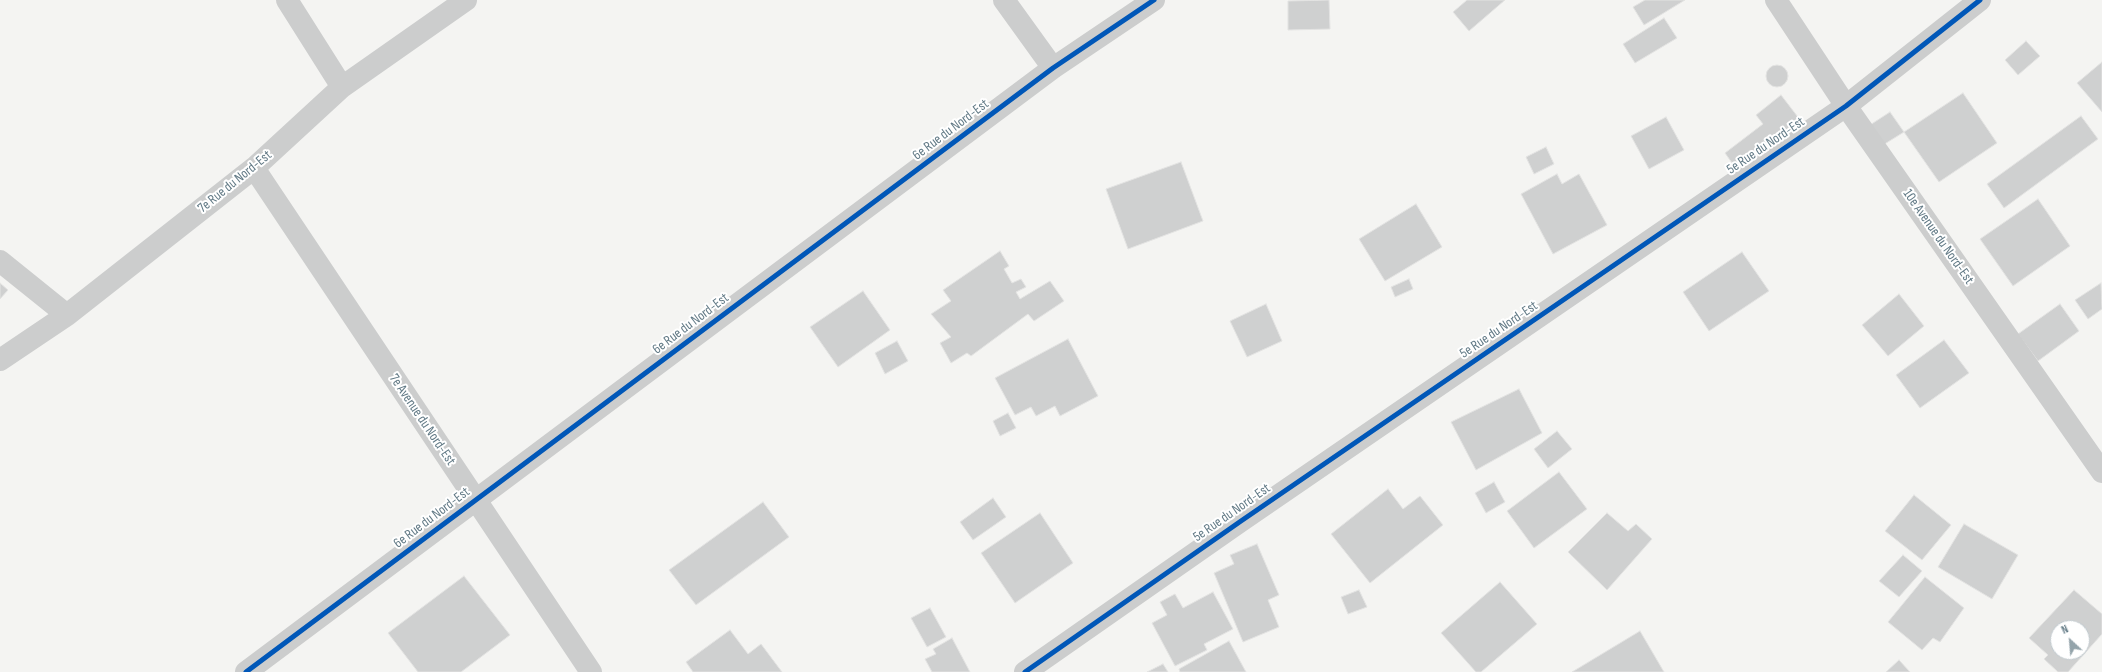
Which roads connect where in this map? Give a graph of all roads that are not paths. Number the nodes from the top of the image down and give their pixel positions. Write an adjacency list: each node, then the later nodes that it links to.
1 (286, 0): 8 (street)
2 (466, 0): 8 (street, 7e Rue du Nord-Est)
3 (1004, 0): 7 (street)
4 (1154, 0): 7 (street, 6e Rue du Nord-Est)
5 (1776, 0): 9 (street, 10e Avenue du Nord-Est)
6 (1980, 0): 9 (street, 5e Rue du Nord-Est)
7 (1053, 68): 15 (street, 6e Rue du Nord-Est)
8 (342, 87): 10 (street, 7e Rue du Nord-Est)
9 (1846, 106): 14 (street, 10e Avenue du Nord-Est); 18 (street, 5e Rue du Nord-Est)
10 (254, 168): 12 (street, 7e Rue du Nord-Est); 15 (street, 7e Avenue du Nord-Est)
11 (0, 261): 12 (street)
12 (68, 315): 13 (street, 7e Rue du Nord-Est)
13 (0, 360)
14 (2102, 472)
15 (475, 501): 16 (street, 6e Rue du Nord-Est); 17 (street, 7e Avenue du Nord-Est)
16 (246, 672)
17 (591, 672)
18 (1025, 672)

